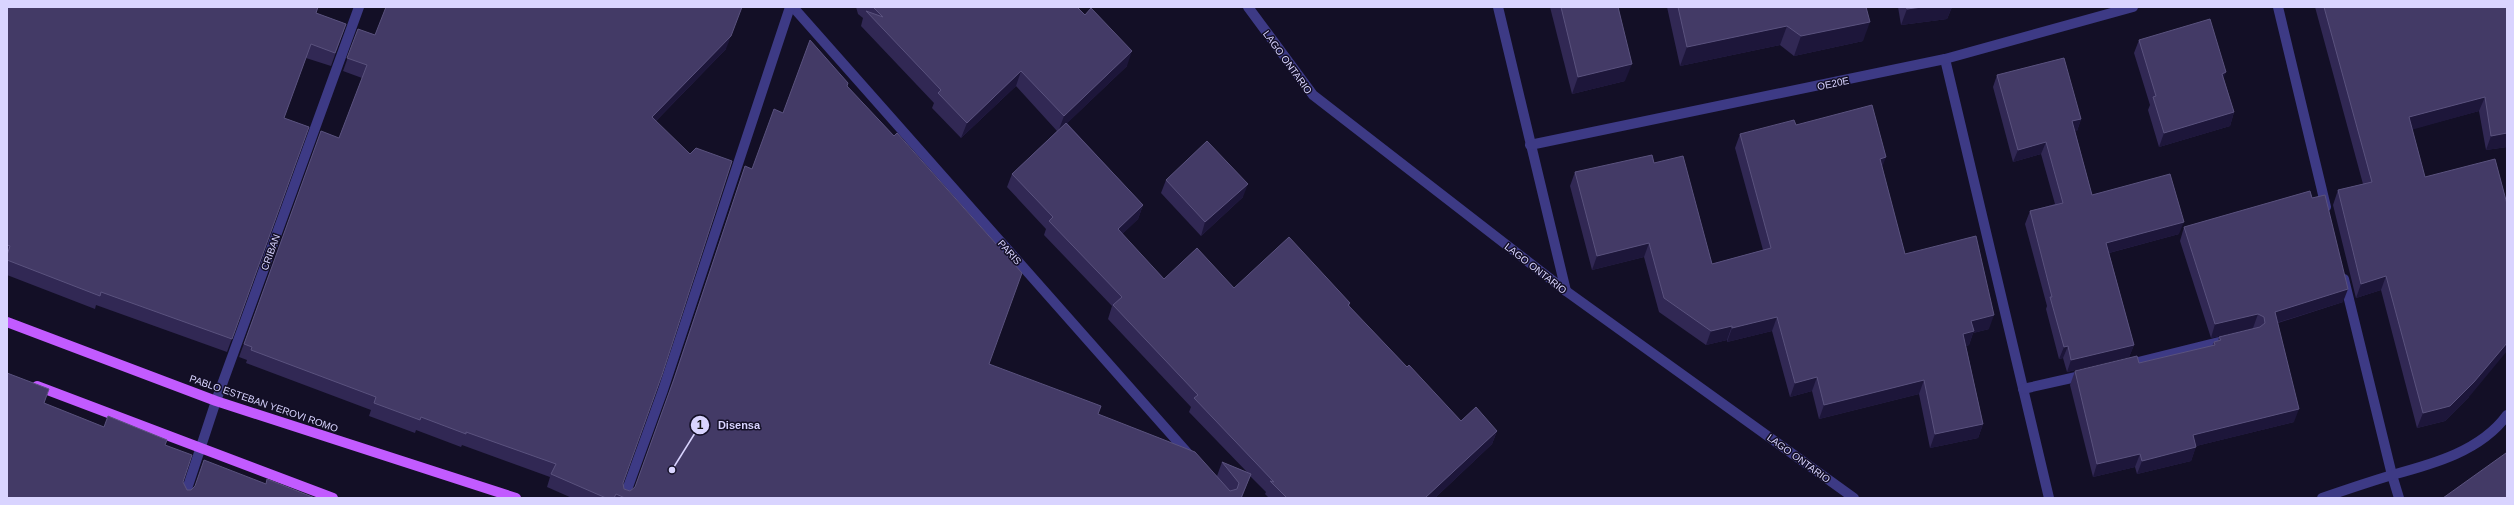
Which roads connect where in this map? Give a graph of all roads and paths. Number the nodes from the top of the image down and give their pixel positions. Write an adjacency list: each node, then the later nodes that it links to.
1 (359, 7): 18 (street, CRIBAN)
2 (791, 7): 21 (street, PARIS); 26 (street)
3 (1248, 7): 11 (street, LAGO ONTARIO)
4 (1498, 7): 8 (street)
5 (2133, 7): 7 (street, OE20E)
6 (2278, 7): 9 (street)
7 (1945, 59): 8 (street, OE20E); 17 (street)
8 (1530, 145): 11 (street)
9 (2328, 214)
10 (2341, 268): 22 (street)
11 (1566, 292): 27 (street, LAGO ONTARIO)
12 (7, 322): 18 (main road, PABLO ESTEBAN YEROVI ROMO)
13 (2238, 337): 14 (street)
14 (2116, 367)
15 (2093, 373): 17 (street)
16 (29, 383): 20 (main road)
17 (2024, 389): 28 (street)
18 (216, 401): 20 (street, CRIBAN); 25 (main road, PABLO ESTEBAN YEROVI ROMO)
19 (2507, 415): 22 (street)
20 (202, 449): 23 (street, CRIBAN); 24 (main road)
21 (1202, 468)
22 (2392, 476): 29 (street); 30 (street)
23 (184, 498)
24 (333, 498)
25 (516, 498)
26 (624, 498)
27 (1854, 498)
28 (2049, 498)
29 (2322, 498)
30 (2399, 498)

